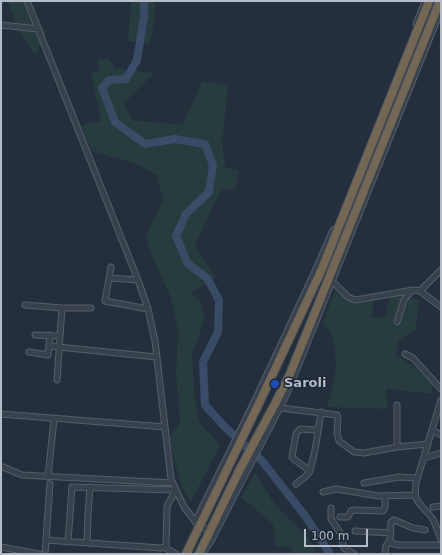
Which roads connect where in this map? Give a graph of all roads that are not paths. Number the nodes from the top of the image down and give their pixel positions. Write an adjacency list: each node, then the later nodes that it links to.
1 (27, 1): 7 (street)
2 (424, 1): 9 (street)
3 (429, 1): 9 (highway)
4 (440, 1): 12 (highway)
5 (441, 10): 12 (street)
6 (1, 24): 7 (street)
7 (38, 29): 13 (street)
8 (111, 267): 11 (street)
9 (319, 270): 12 (street); 64 (highway)
10 (441, 270): 15 (street)
11 (109, 278): 13 (street); 20 (street)
12 (331, 279): 14 (street); 34 (street); 42 (highway)
13 (138, 280): 20 (street)
14 (411, 291): 15 (street); 21 (street)
15 (422, 292): 16 (street)
16 (440, 304)
17 (25, 305): 18 (street)
18 (62, 308): 19 (street); 24 (street)
19 (91, 308)
20 (148, 309): 29 (street)
21 (397, 322)
22 (35, 335): 23 (street)
23 (50, 335): 24 (street); 25 (street)
24 (60, 336): 26 (street)
25 (49, 346): 26 (street); 27 (street)
26 (60, 347): 29 (street); 30 (street)
27 (29, 352)
28 (406, 354): 31 (street)
29 (156, 356): 38 (street)
30 (57, 380)
31 (441, 389)
32 (441, 400): 40 (street)
33 (397, 405): 44 (street)
34 (281, 408): 35 (street); 42 (street)
35 (323, 412): 39 (street); 44 (street)
36 (1, 414): 37 (street)
37 (54, 418): 38 (street); 49 (street)
38 (165, 427): 51 (street)
39 (318, 430): 48 (street); 48 (street)
40 (432, 430): 41 (street); 43 (street)
41 (441, 435)
42 (259, 441): 68 (highway)
43 (428, 444): 44 (street); 46 (street)
44 (397, 447)
45 (441, 451): 46 (street)
46 (424, 458): 50 (street)
47 (3, 467): 49 (street)
48 (310, 471): 54 (street)
49 (48, 477): 51 (street)
50 (417, 478): 52 (street); 58 (street)
51 (173, 482): 56 (street)
52 (364, 483)
53 (50, 484): 71 (street)
54 (296, 484)
55 (90, 487): 56 (street); 73 (street); 74 (street)
56 (176, 490): 64 (street); 77 (street)
57 (323, 492): 59 (street)
58 (415, 495): 59 (street); 65 (street)
59 (385, 496): 63 (street)
60 (441, 506): 61 (street)
61 (433, 507)
62 (331, 508): 83 (street)
63 (340, 517)
64 (197, 524): 68 (street); 81 (highway)
65 (439, 527): 70 (street)
66 (425, 530): 69 (street)
67 (356, 531): 69 (street)
68 (213, 532): 82 (highway)
69 (391, 533): 72 (street)
70 (441, 539)
71 (46, 540): 73 (street); 79 (street)
72 (390, 540): 75 (street); 84 (street)
73 (68, 542): 74 (street)
74 (87, 543): 77 (street)
75 (441, 545)
76 (1, 547): 78 (street)
77 (164, 547): 80 (street)
78 (39, 554)
79 (45, 554)
80 (176, 554)
81 (186, 554)
82 (200, 554)
83 (354, 554)
84 (385, 554)

